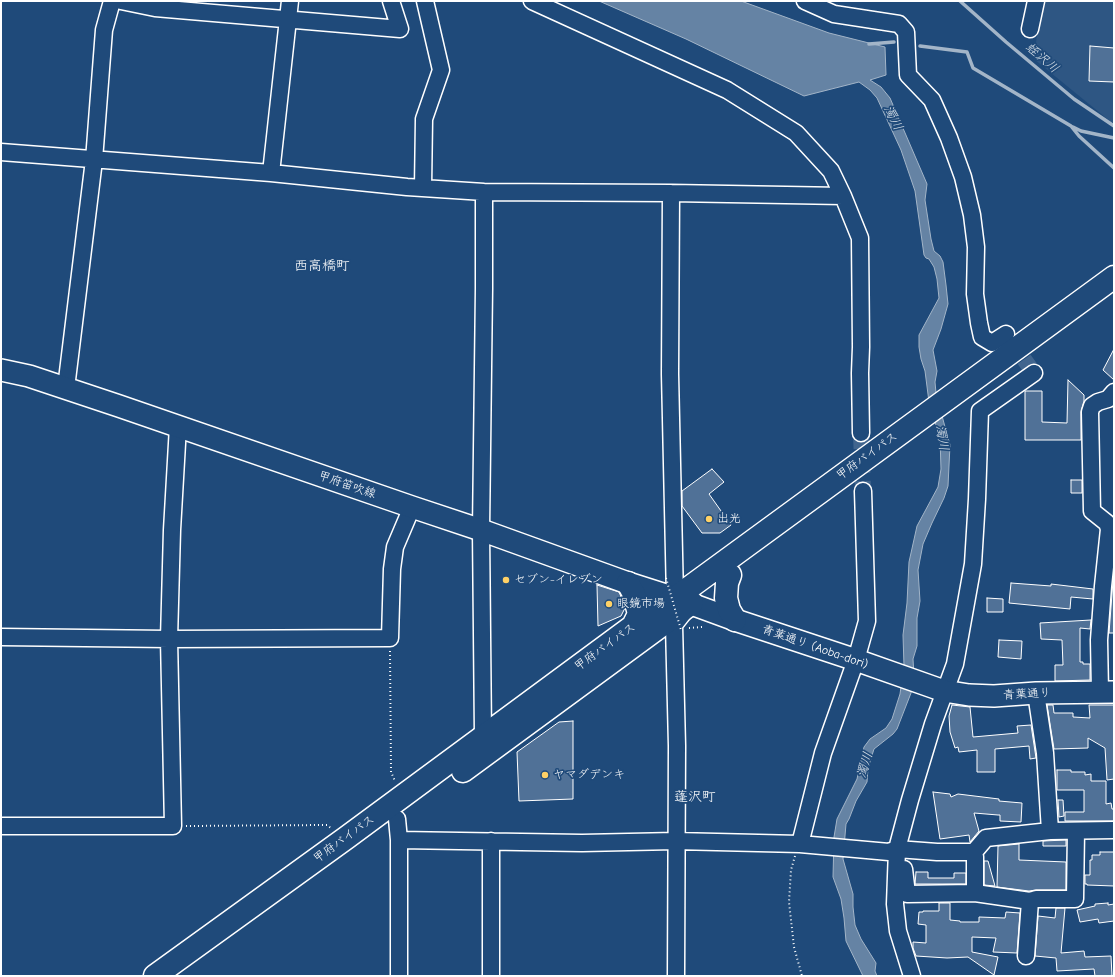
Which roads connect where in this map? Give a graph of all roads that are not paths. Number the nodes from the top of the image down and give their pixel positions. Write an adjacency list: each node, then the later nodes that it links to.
1 (112, 1): 12 (street)
2 (121, 1): 9 (street)
3 (290, 1): 9 (street)
4 (391, 1): 9 (street)
5 (425, 1): 14 (street)
6 (532, 1): 17 (street)
7 (805, 1): 20 (street)
8 (1036, 1): 10 (street)
9 (288, 19): 13 (street)
10 (1030, 29)
11 (1, 152): 12 (street)
12 (94, 160): 13 (street); 24 (street)
13 (271, 173): 14 (street)
14 (423, 188): 15 (street)
15 (484, 192): 16 (street); 31 (street)
16 (671, 193): 17 (street); 34 (street)
17 (843, 196): 27 (street)
18 (1114, 277): 23 (highway, 甲府バイパス)
19 (1114, 296): 23 (highway, 甲府バイパス)
20 (1006, 334)
21 (1, 370): 24 (main road, 甲府笛吹線)
22 (1034, 373): 40 (street)
23 (978, 385): 28 (highway, 甲府バイパス)
24 (66, 388): 26 (main road, 甲府笛吹線)
25 (1114, 392): 41 (street)
26 (178, 426): 30 (main road, 甲府笛吹線); 38 (street)
27 (861, 433)
28 (889, 450): 32 (highway, 甲府バイパス); 34 (highway, 甲府バイパス)
29 (863, 491): 39 (street)
30 (412, 507): 31 (main road, 甲府笛吹線); 38 (street)
31 (481, 530): 33 (main road, 甲府笛吹線); 43 (street)
32 (730, 575): 34 (highway, 甲府バイパス); 35 (highway)
33 (628, 583): 34 (main road, 甲府笛吹線); 36 (highway)
34 (677, 593): 35 (main road, 青葉通り (Aoba-dori)); 36 (highway, 甲府バイパス); 44 (highway, 甲府バイパス); 50 (street)
35 (735, 620): 39 (main road, 青葉通り (Aoba-dori))
36 (633, 626): 43 (highway, 甲府バイパス)
37 (1, 637): 38 (street)
38 (169, 639): 45 (street)
39 (858, 661): 40 (main road, 青葉通り (Aoba-dori)); 51 (street)
40 (942, 691): 42 (main road, 青葉通り); 52 (street)
41 (1107, 692): 42 (main road, 青葉通り)
42 (1036, 693): 48 (street)
43 (483, 737): 44 (highway, 甲府バイパス)
44 (391, 819): 49 (street); 57 (highway, 甲府バイパス); 58 (highway, 甲府バイパス); 59 (street)
45 (1, 826)
46 (1076, 830): 47 (street); 48 (street); 55 (street)
47 (1114, 830)
48 (1050, 831): 53 (street)
49 (491, 841): 50 (street); 60 (street)
50 (675, 841): 51 (street); 61 (street)
51 (804, 845): 52 (street)
52 (894, 852): 53 (street); 54 (street); 62 (street)
53 (974, 852): 54 (street)
54 (975, 893): 55 (street)
55 (1030, 901): 56 (street)
56 (1026, 956)
57 (156, 976)
58 (181, 976)
59 (399, 976)
60 (491, 976)
61 (676, 976)
62 (912, 976)

